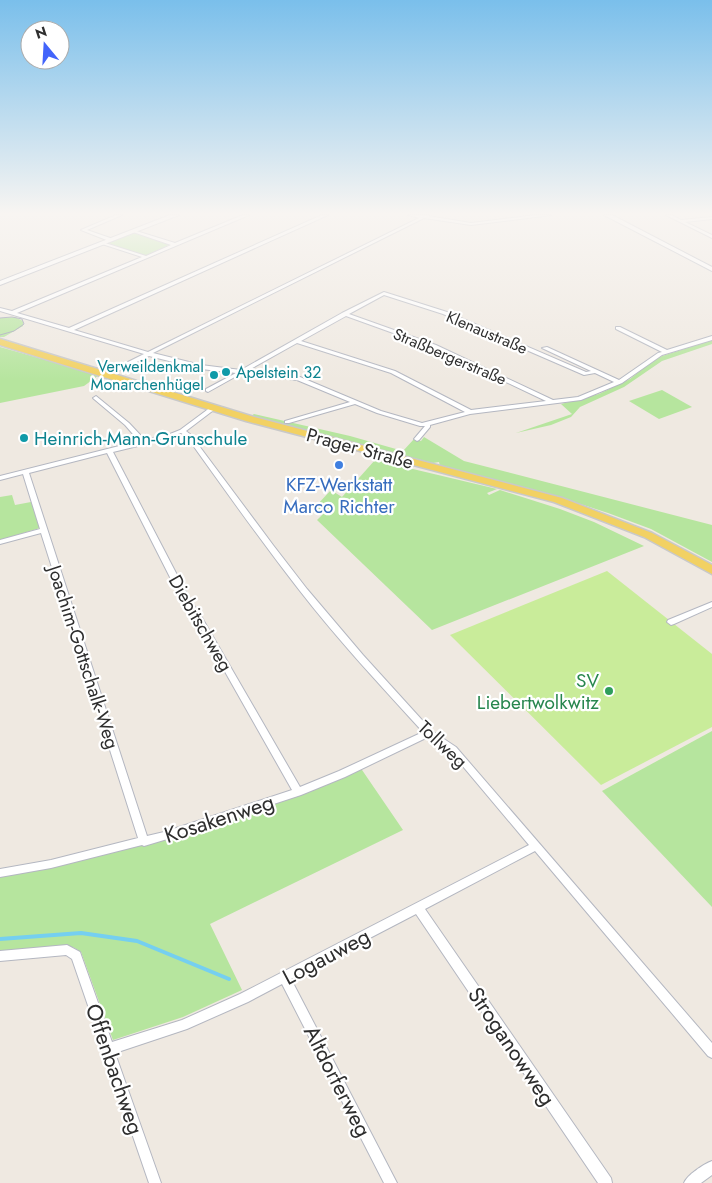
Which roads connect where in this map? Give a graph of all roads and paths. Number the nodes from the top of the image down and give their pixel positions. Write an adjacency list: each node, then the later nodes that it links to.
1 (34, 270): 5 (street)
2 (114, 270): 7 (street)
3 (202, 270): 10 (street)
4 (316, 270): 18 (street)
5 (0, 283)
6 (0, 309): 7 (street)
7 (12, 312): 10 (street)
8 (344, 314): 12 (street); 16 (street, Klenaustraße); 26 (street, Straßbergerstraße)
9 (618, 328): 17 (street)
10 (69, 330): 18 (street)
11 (712, 338): 17 (street)
12 (297, 341): 19 (street); 28 (street)
13 (0, 342): 21 (main road, Prager Straße)
14 (555, 344): 15 (street, Klenaustraße)
15 (545, 348): 16 (street, Klenaustraße); 20 (street, Klenaustraße)
16 (536, 352): 20 (street, Klenaustraße)
17 (667, 352): 22 (street)
18 (148, 354): 19 (street); 21 (street)
19 (243, 371): 23 (street); 25 (street)
20 (596, 371): 22 (street, Klenaustraße)
21 (106, 375): 27 (main road, Prager Straße)
22 (620, 382): 26 (street)
23 (208, 390)
24 (96, 398): 33 (street)
25 (355, 402): 29 (street); 30 (street)
26 (553, 402): 28 (street)
27 (213, 408): 31 (street); 39 (main road, Prager Straße)
28 (470, 412): 30 (street)
29 (287, 422)
30 (427, 424): 32 (street)
31 (182, 431): 33 (street); 44 (street, Tollweg)
32 (417, 439)
33 (144, 443): 34 (street)
34 (109, 451): 35 (street); 45 (street, Diebitschweg)
35 (25, 471): 36 (street); 37 (street, Joachim-Gottschalk-Weg)
36 (0, 478)
37 (44, 530): 38 (street); 46 (street, Joachim-Gottschalk-Weg)
38 (0, 542)
39 (712, 570)
40 (712, 601): 42 (street)
41 (712, 604): 42 (street)
42 (703, 607): 43 (street)
43 (671, 622)
44 (429, 733): 45 (street, Kosakenweg); 47 (street, Tollweg)
45 (298, 792): 46 (street, Kosakenweg)
46 (144, 842): 48 (street, Kosakenweg)
47 (536, 846): 49 (street, Logauweg); 53 (street, Tollweg)
48 (0, 873)
49 (418, 908): 51 (street, Logauweg); 57 (street, Stroganowweg)
50 (0, 956): 52 (street, Offenbachweg)
51 (285, 978): 52 (street, Logauweg); 56 (street, Altdorferweg)
52 (109, 1049): 55 (street, Offenbachweg)
53 (712, 1052)
54 (712, 1167): 58 (street)
55 (155, 1183)
56 (391, 1183)
57 (606, 1183)
58 (690, 1183)

